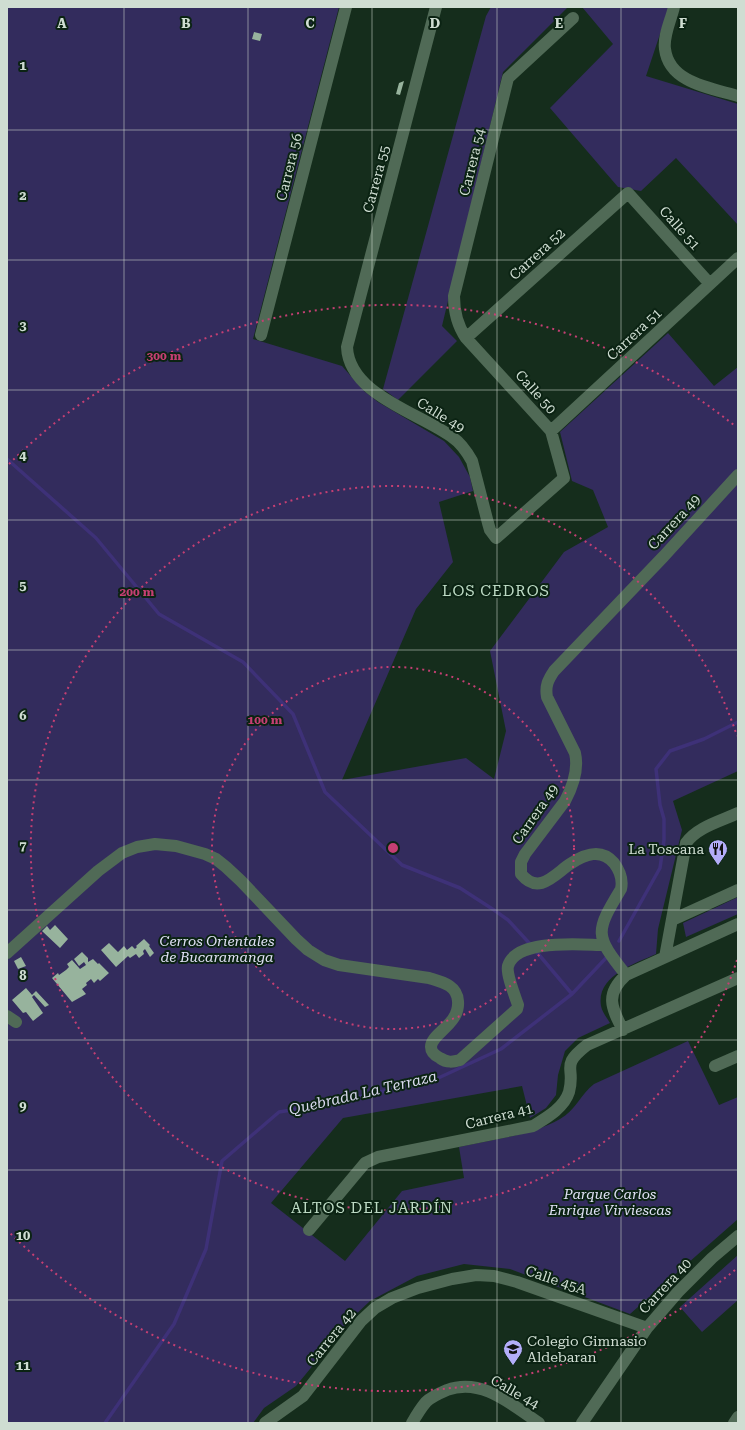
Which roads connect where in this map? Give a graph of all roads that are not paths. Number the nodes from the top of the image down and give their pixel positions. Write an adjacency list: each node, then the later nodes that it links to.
1 (346, 7): 9 (street, Carrera 56)
2 (436, 7): 11 (street, Carrera 55)
3 (674, 7): 5 (street)
4 (573, 18): 10 (street, Carrera 54)
5 (738, 96)
6 (628, 192): 8 (street, Calle 51); 10 (street, Carrera 52)
7 (738, 258): 8 (street, Carrera 51)
8 (710, 284): 12 (street, Carrera 51)
9 (261, 335)
10 (466, 338): 12 (street, Calle 50)
11 (348, 359): 14 (street, Calle 49)
12 (551, 431): 14 (street, Calle 50)
13 (738, 475): 19 (street, Carrera 49)
14 (564, 478)
15 (738, 813): 17 (street)
16 (738, 890): 17 (street)
17 (672, 920): 21 (street)
18 (738, 924): 21 (street)
19 (604, 945): 20 (street); 22 (street, Carrera 49)
20 (7, 953)
21 (665, 957): 22 (street)
22 (626, 975): 24 (street)
23 (738, 978): 24 (street, Carrera 41)
24 (623, 1030): 27 (street, Carrera 41)
25 (738, 1056): 26 (street)
26 (715, 1066)
27 (309, 1230)
28 (738, 1236): 30 (street, Carrera 40)
29 (452, 1279): 30 (street, Calle 45A); 32 (street, Carrera 42)
30 (647, 1328): 35 (street, Carrera 40)
31 (738, 1418): 36 (street)
32 (265, 1423)
33 (412, 1423): 34 (street, Calle 44)
34 (539, 1423)
35 (582, 1423)
36 (734, 1423)

